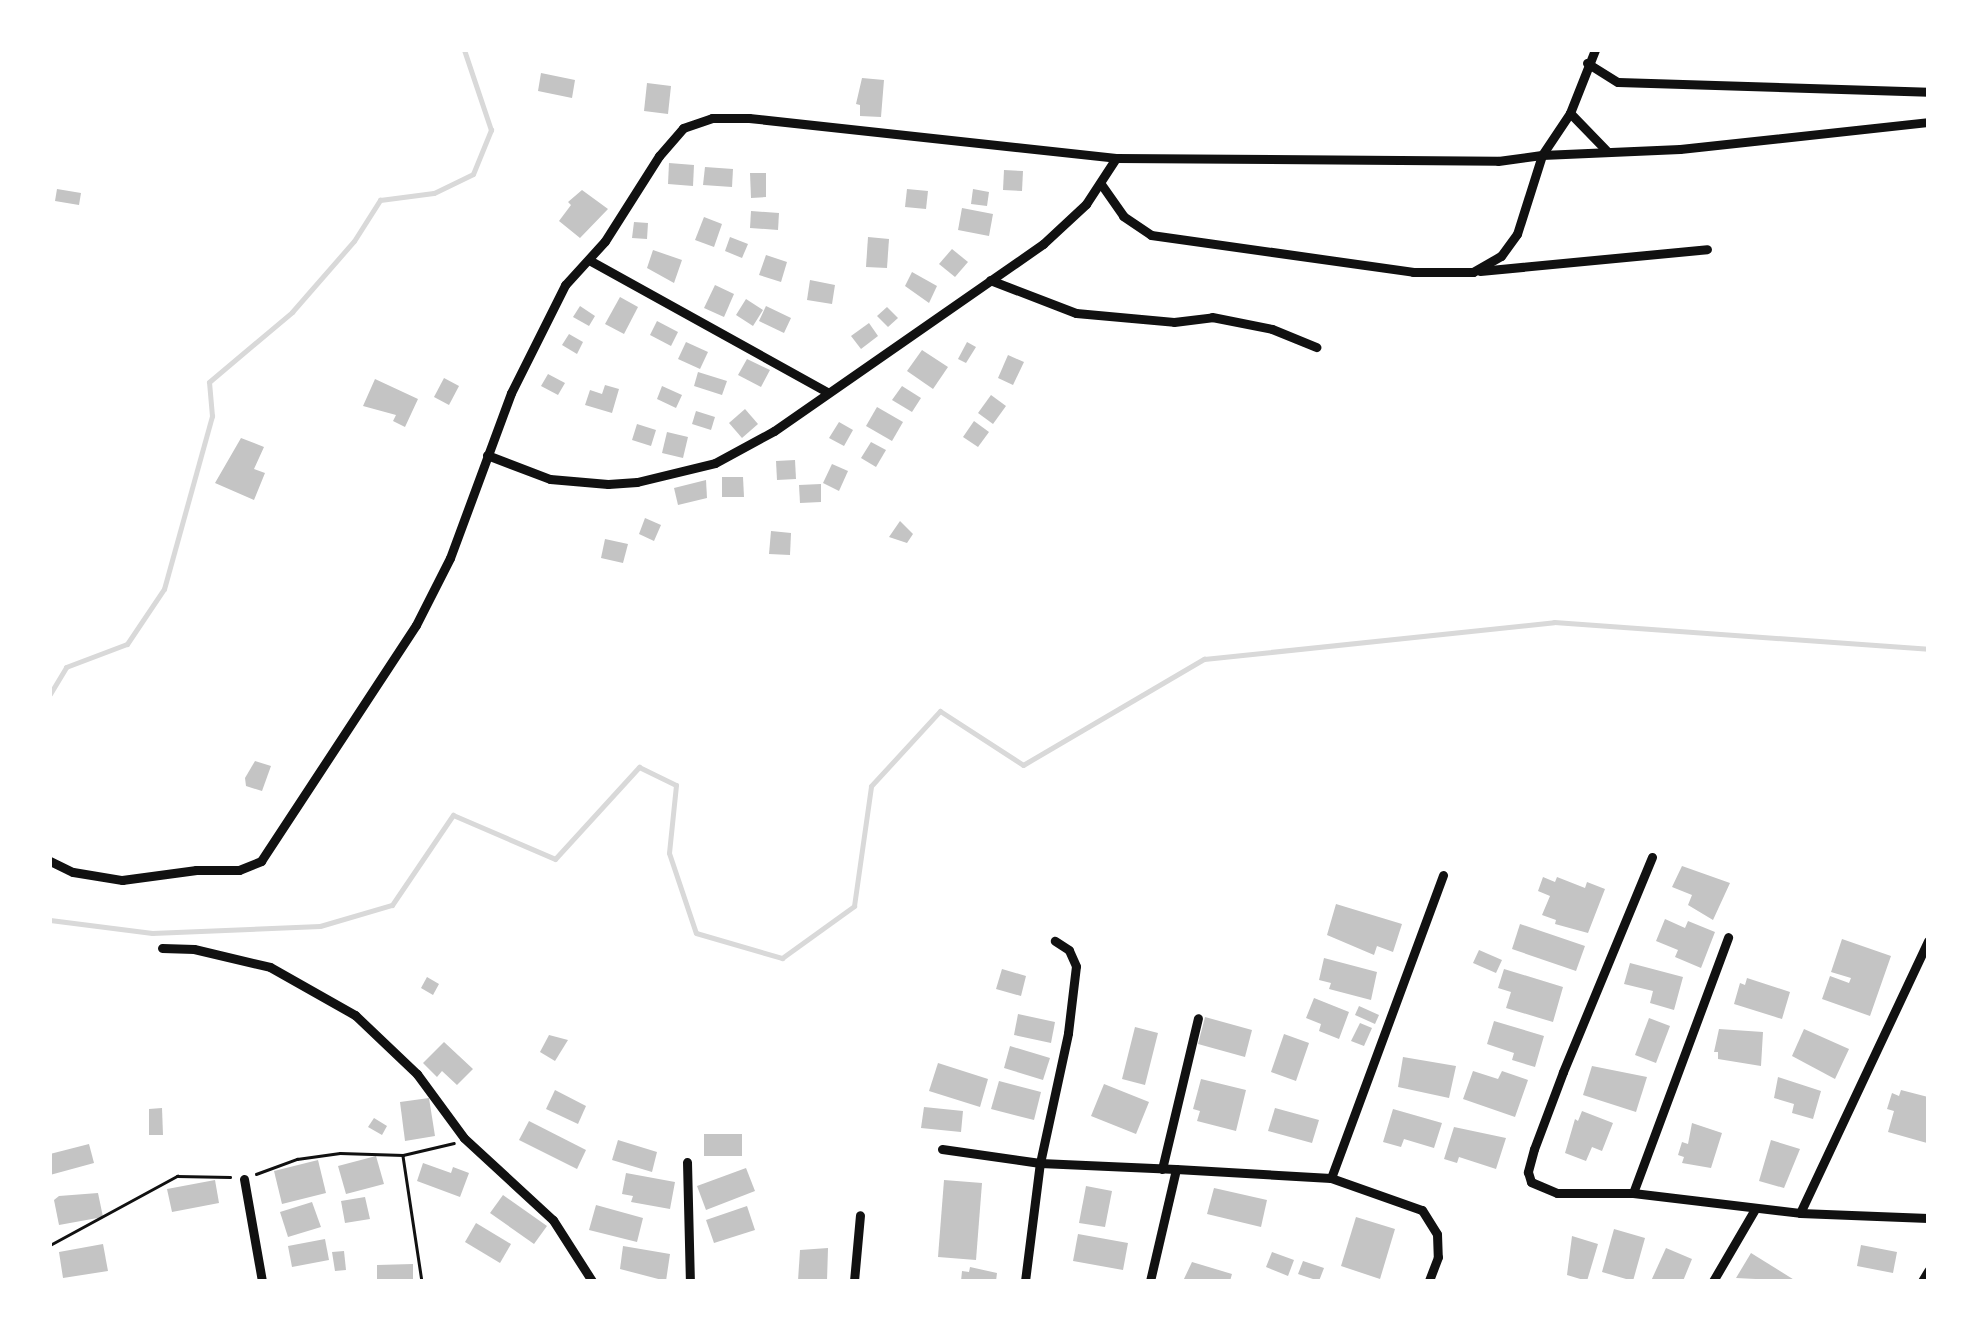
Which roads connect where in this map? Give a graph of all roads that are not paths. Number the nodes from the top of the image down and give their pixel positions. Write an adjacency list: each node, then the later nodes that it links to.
1 (1595, 50): 2 (street)
2 (1587, 63): 3 (street); 4 (street)
3 (1928, 92)
4 (1570, 113): 6 (street); 7 (street)
5 (1928, 122): 6 (street)
6 (1608, 151): 7 (street)
7 (1542, 155): 8 (street); 12 (street)
8 (1116, 158): 9 (street); 11 (street)
9 (1101, 184): 12 (street); 13 (street)
10 (1707, 249): 12 (street)
11 (589, 260): 15 (street); 16 (street)
12 (1472, 272)
13 (990, 280): 14 (street); 15 (street)
14 (1316, 346)
15 (827, 392): 16 (street)
16 (487, 455): 18 (street)
17 (1652, 857): 32 (street)
18 (50, 861)
19 (1442, 874): 30 (street)
20 (1728, 936): 32 (street)
21 (1055, 941): 27 (street)
22 (1928, 941): 34 (street)
23 (162, 948): 39 (street)
24 (1198, 1018): 28 (street)
25 (942, 1148): 27 (street)
26 (686, 1162): 40 (street)
27 (1040, 1163): 28 (street); 42 (street)
28 (1162, 1169): 29 (street)
29 (1176, 1169): 30 (street); 43 (street)
30 (1331, 1178): 44 (street)
31 (244, 1179): 38 (street)
32 (1632, 1193): 33 (street)
33 (1755, 1209): 34 (street); 45 (street)
34 (1800, 1213): 36 (street)
35 (860, 1214): 41 (street)
36 (1928, 1218)
37 (1928, 1271): 46 (street)
38 (262, 1281)
39 (592, 1281)
40 (690, 1281)
41 (854, 1281)
42 (1025, 1281)
43 (1150, 1281)
44 (1428, 1281)
45 (1713, 1281)
46 (1922, 1281)

